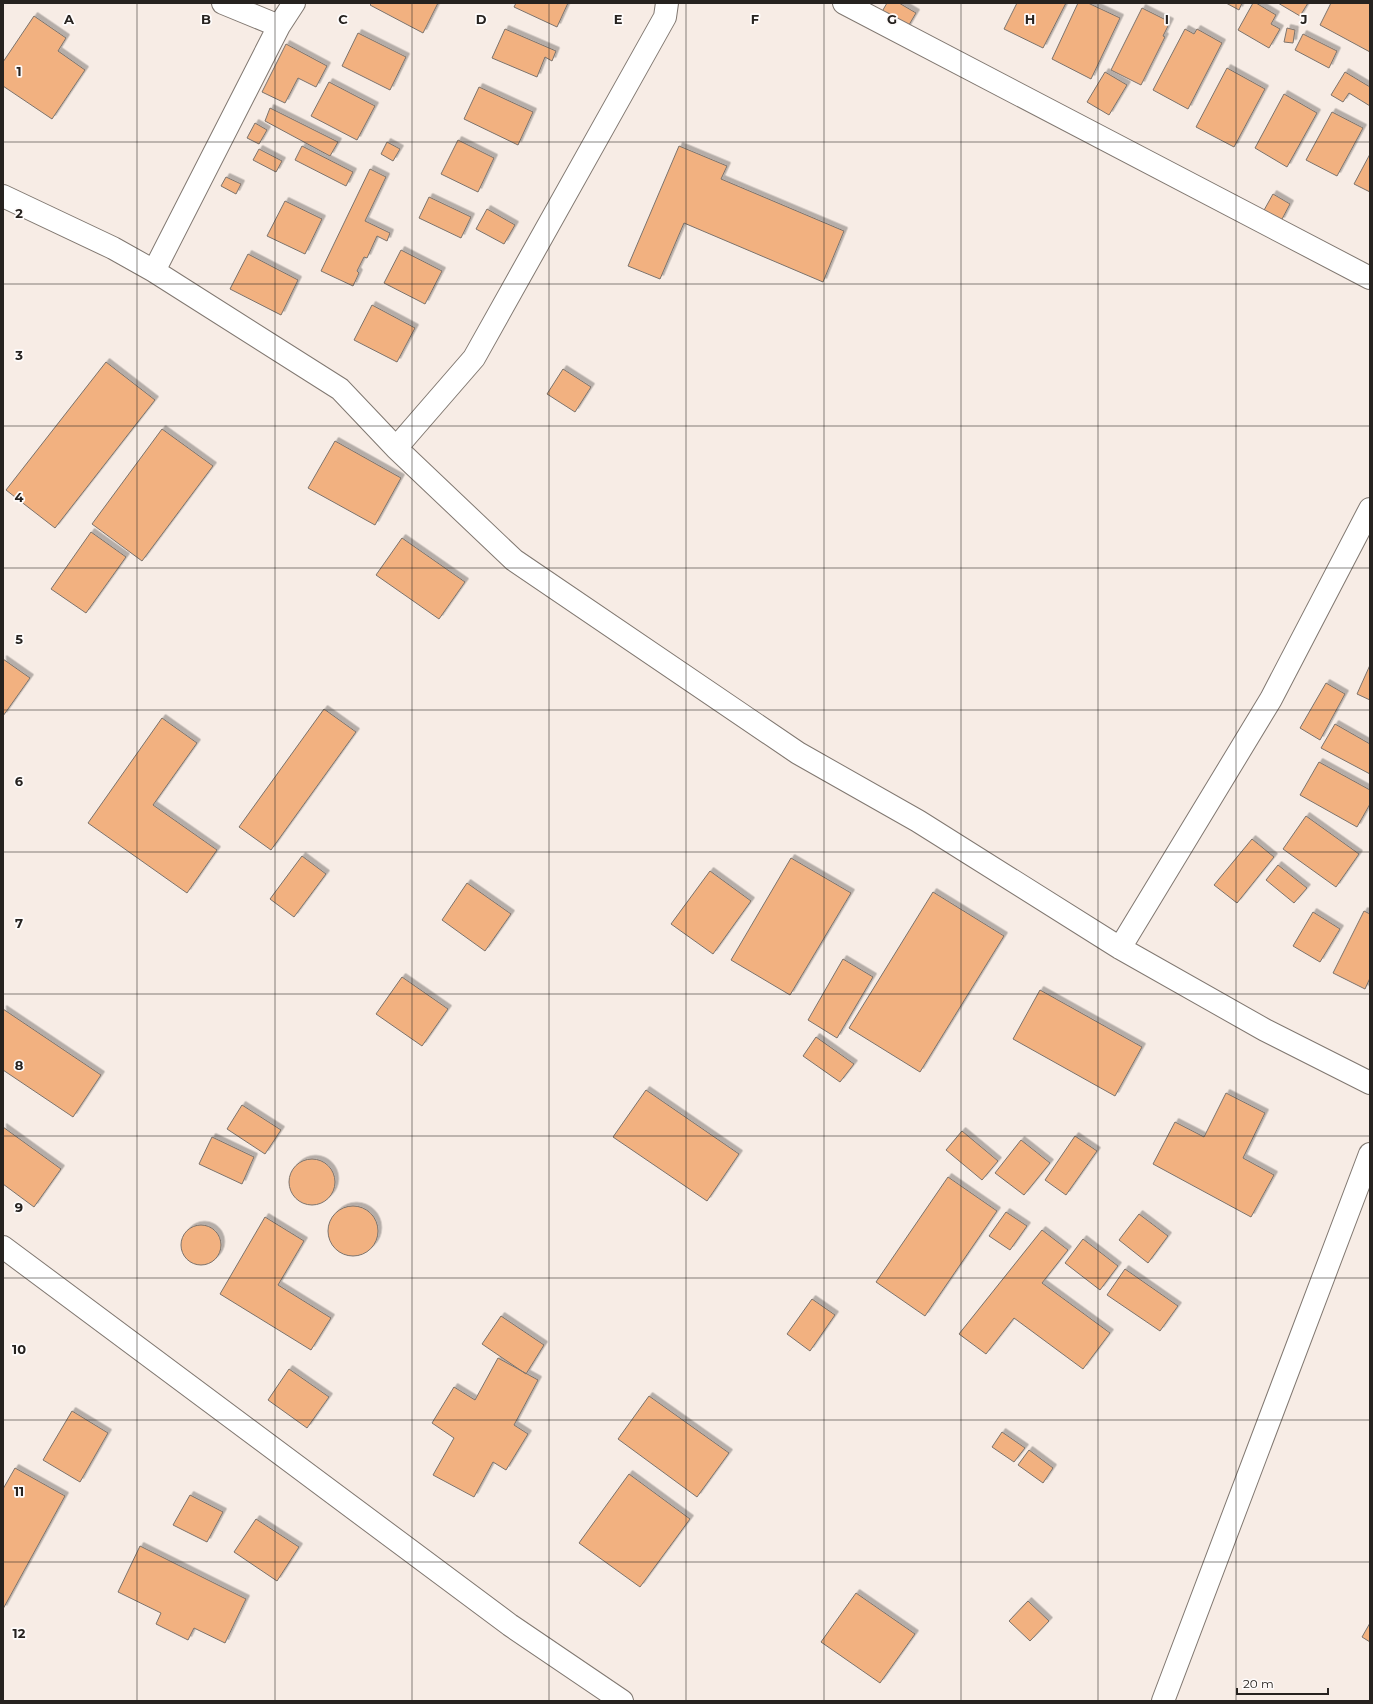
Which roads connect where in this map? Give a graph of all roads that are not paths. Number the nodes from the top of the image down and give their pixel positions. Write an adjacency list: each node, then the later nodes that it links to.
1 (223, 3): 5 (street)
2 (294, 3): 5 (street)
3 (667, 3): 9 (street)
4 (844, 3): 8 (street)
5 (279, 26): 7 (street)
6 (3, 196): 7 (street)
7 (154, 271): 9 (street)
8 (1370, 278)
9 (396, 448): 11 (street)
10 (1370, 509): 11 (street)
11 (1120, 948): 12 (street)
12 (1370, 1083)
13 (1370, 1154): 16 (street)
14 (3, 1248): 15 (street)
15 (622, 1701)
16 (1163, 1701)

